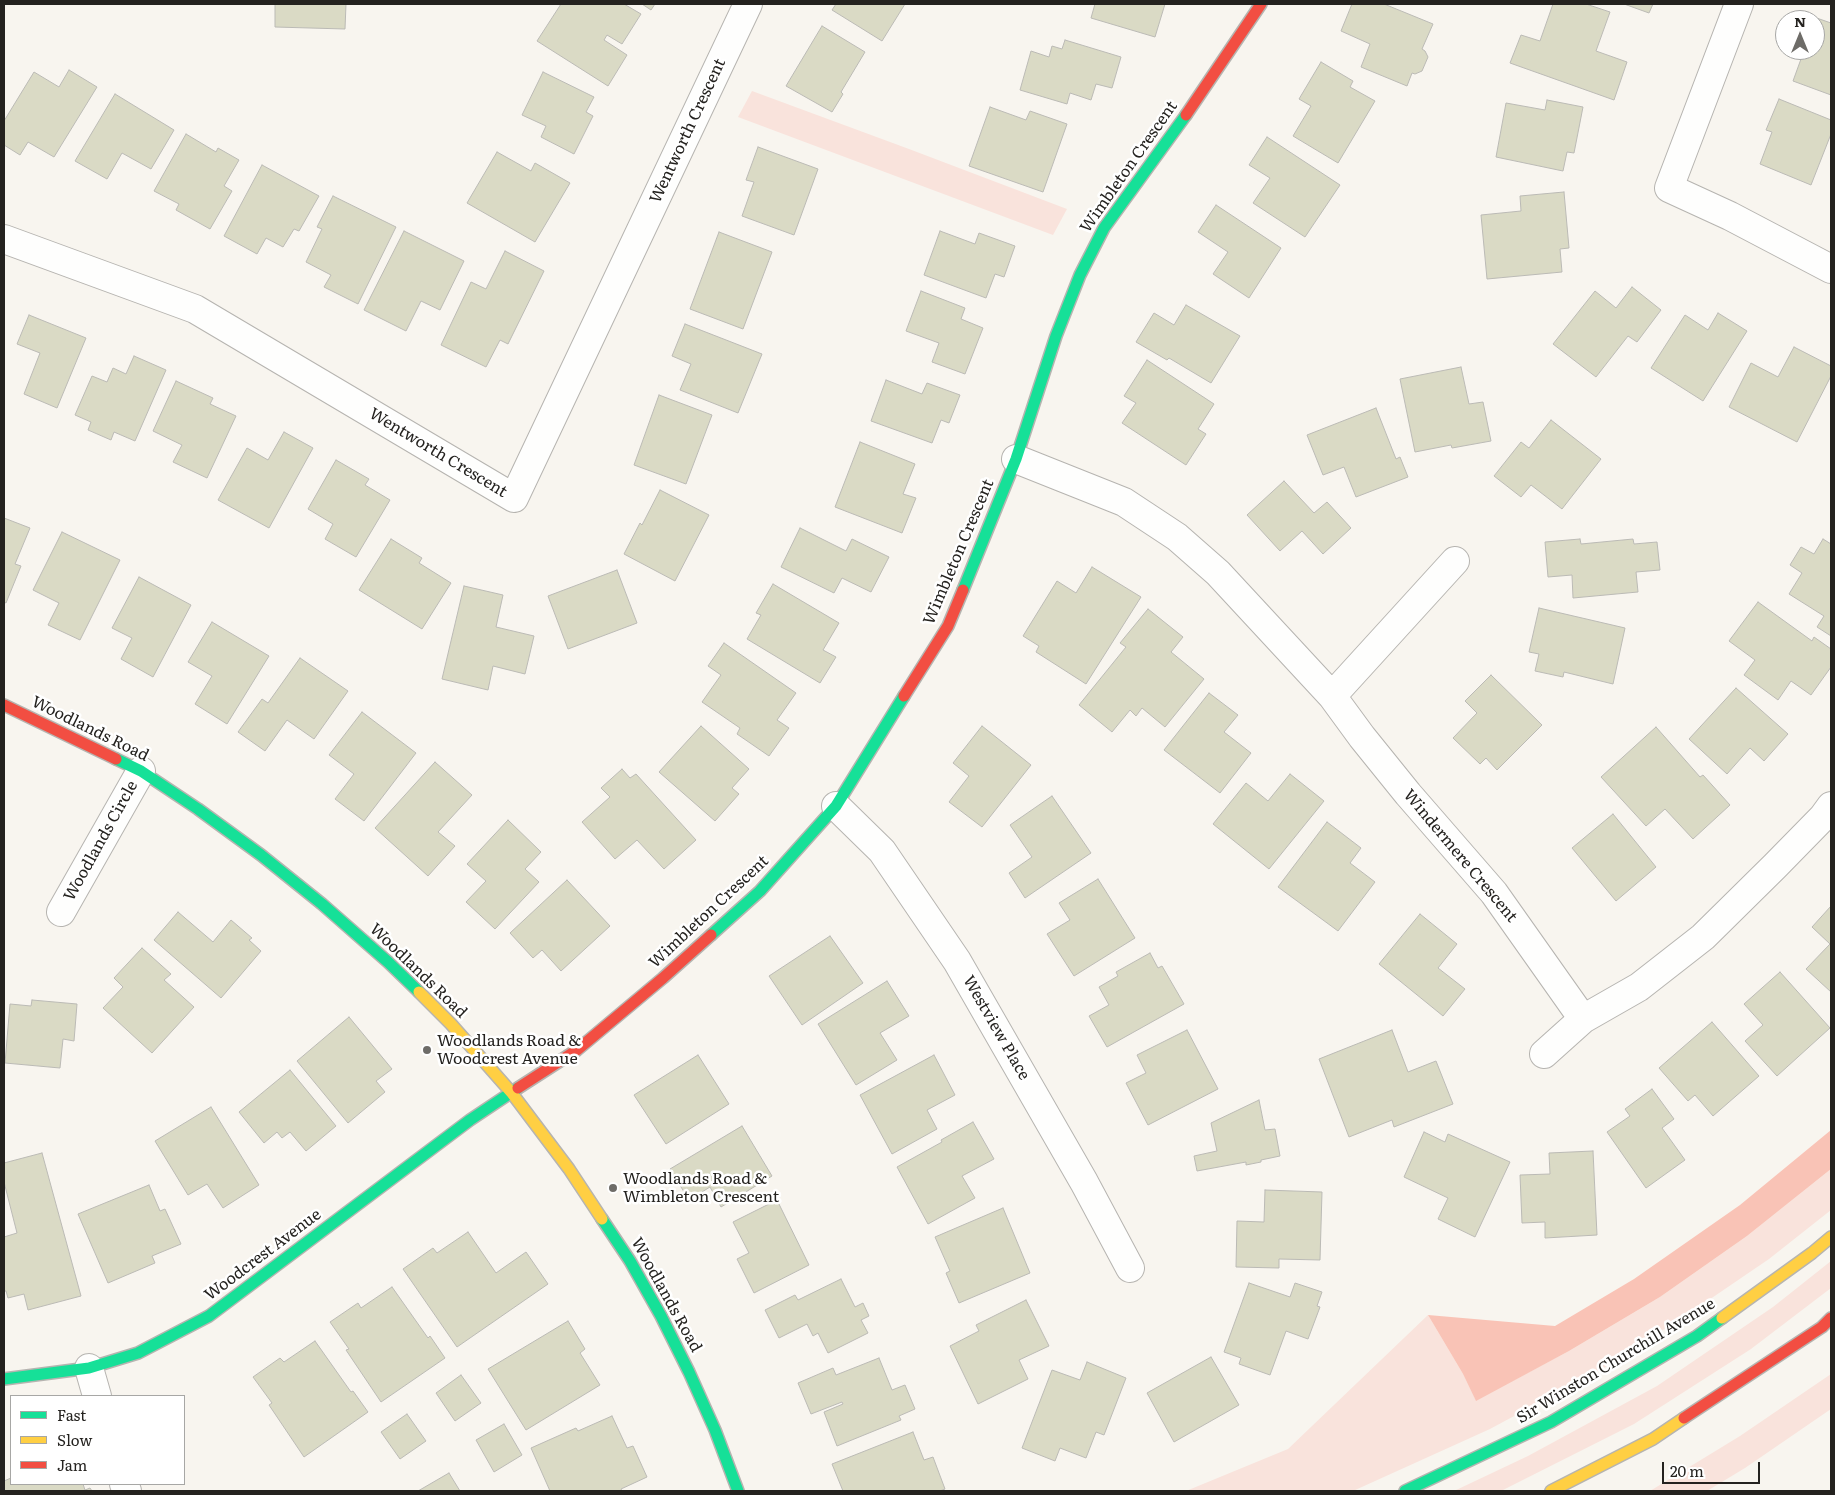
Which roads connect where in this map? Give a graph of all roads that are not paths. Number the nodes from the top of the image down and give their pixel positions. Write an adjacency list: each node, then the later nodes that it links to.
1 (748, 4): 4 (street, Wentworth Crescent)
2 (1261, 4): 6 (street, Wimbleton Crescent)
3 (1739, 4): 5 (street)
4 (4, 239)
5 (1831, 269)
6 (1016, 459): 8 (street, Windermere Crescent); 11 (street, Wimbleton Crescent)
7 (1455, 561): 8 (street)
8 (1332, 696): 14 (street, Windermere Crescent)
9 (4, 705): 10 (street, Woodlands Road)
10 (141, 771): 13 (street, Woodlands Circle); 16 (street, Woodlands Road)
11 (836, 806): 16 (street, Wimbleton Crescent); 18 (street, Westview Place)
12 (1831, 806): 14 (street)
13 (61, 912)
14 (1584, 1019): 15 (street)
15 (1544, 1054)
16 (511, 1092): 20 (street, Woodcrest Avenue); 23 (street, Woodlands Road)
17 (1831, 1237): 24 (street, Sir Winston Churchill Avenue)
18 (1130, 1268)
19 (1831, 1318): 25 (street)
20 (89, 1368): 21 (street, Woodcrest Avenue); 22 (street)
21 (4, 1379)
22 (97, 1395)
23 (735, 1491)
24 (1405, 1491)
25 (1551, 1491)

